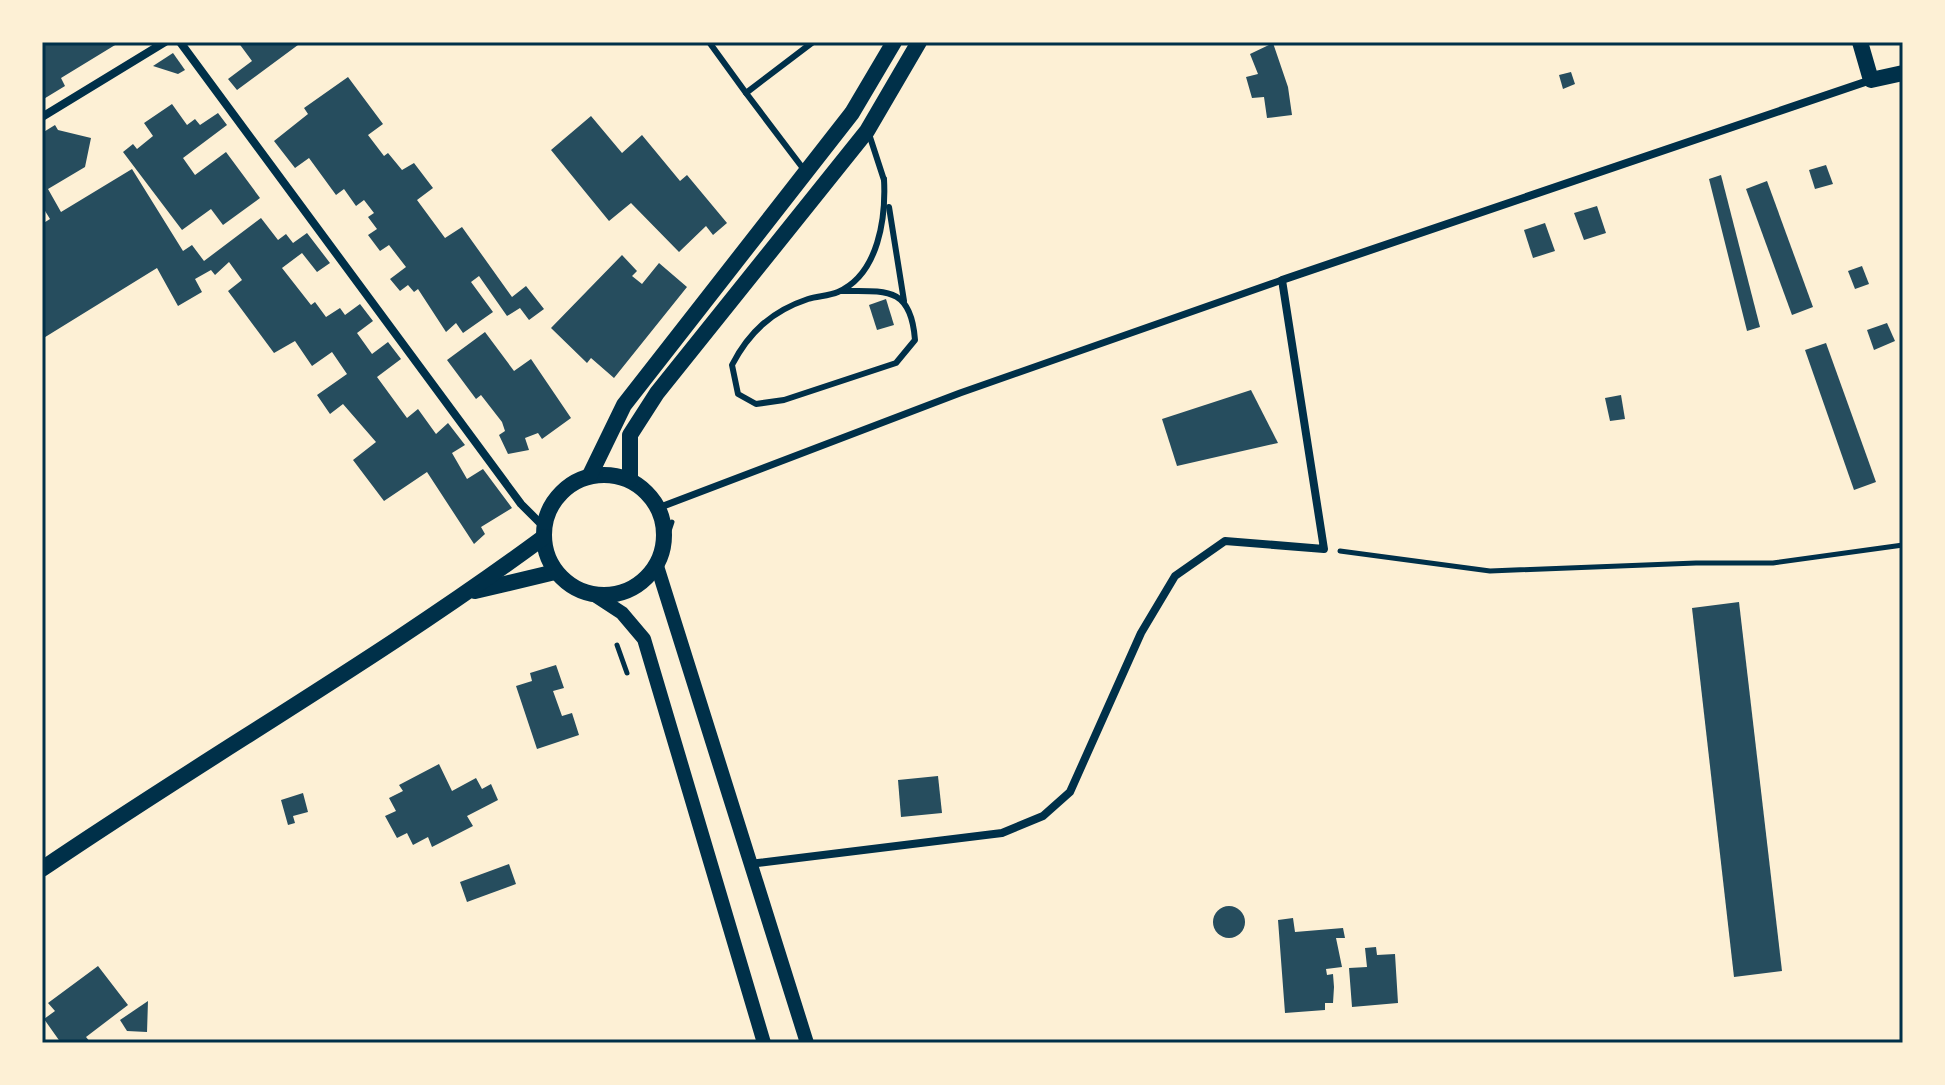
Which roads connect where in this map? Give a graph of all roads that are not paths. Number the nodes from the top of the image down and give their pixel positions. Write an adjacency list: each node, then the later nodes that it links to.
1 (165, 42): 11 (street)
2 (180, 42): 21 (street)
3 (709, 42): 10 (lane)
4 (813, 42): 10 (lane)
5 (894, 42): 13 (main road)
6 (919, 42): 12 (main road)
7 (1860, 42): 9 (main road)
8 (1903, 73): 9 (main road)
9 (1871, 80): 15 (street)
10 (746, 93): 13 (lane)
11 (42, 117)
12 (867, 131): 14 (lane); 19 (main road)
13 (805, 171): 18 (main road)
14 (884, 179): 16 (lane); 17 (lane)
15 (1282, 280): 20 (street); 26 (street)
16 (841, 291): 17 (lane); 17 (lane)
17 (904, 301)
18 (590, 475): 19 (main road); 21 (main road)
19 (630, 479): 20 (main road)
20 (658, 508): 22 (main road)
21 (544, 532): 23 (main road); 24 (main road)
22 (657, 566): 25 (main road); 26 (street)
23 (555, 572): 24 (main road); 25 (main road)
24 (470, 592): 27 (main road)
25 (596, 596): 28 (street)
26 (749, 864): 29 (street)
27 (42, 869)
28 (764, 1043)
29 (807, 1043)

